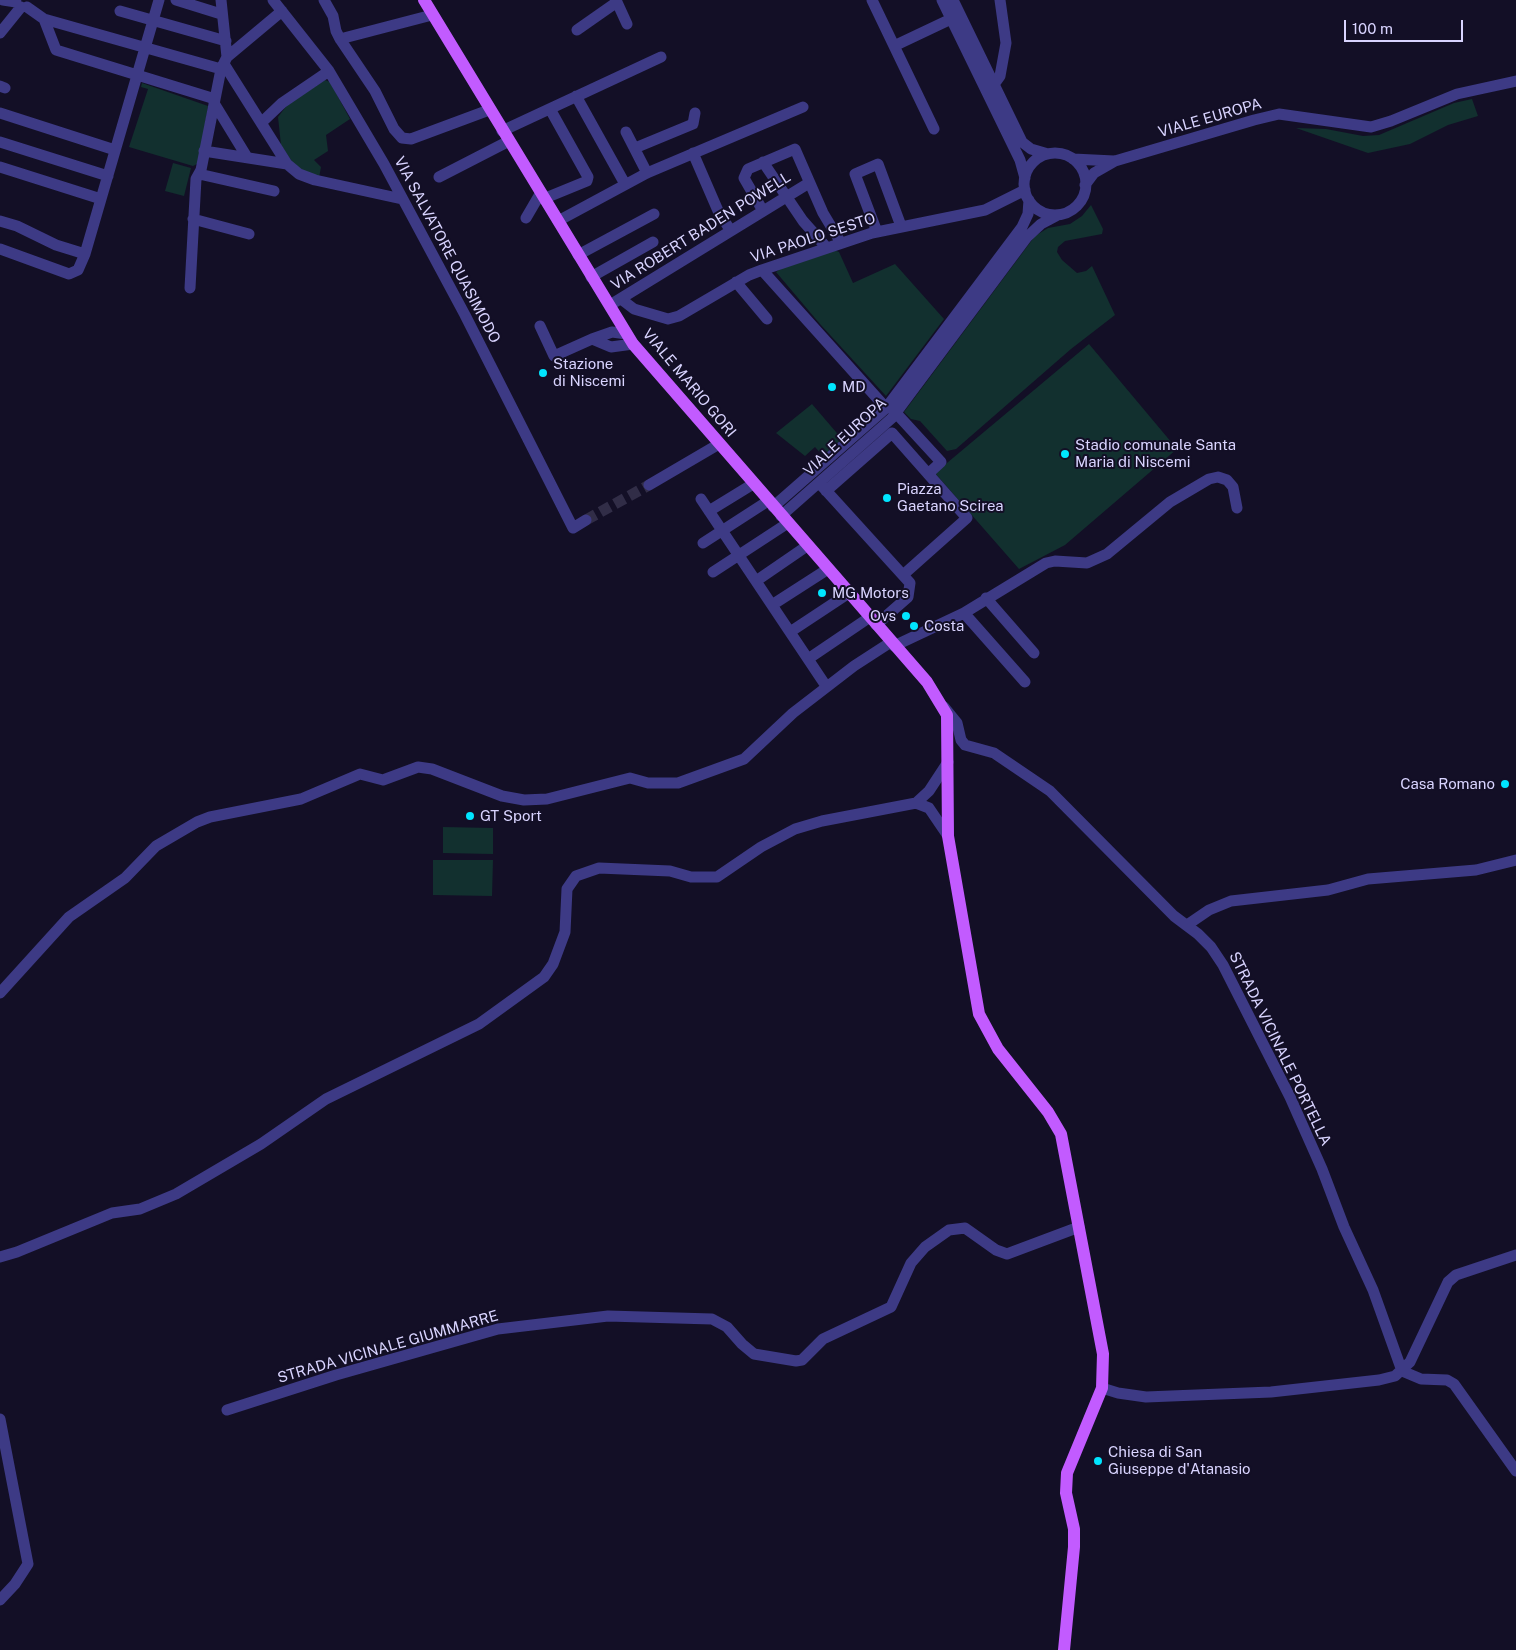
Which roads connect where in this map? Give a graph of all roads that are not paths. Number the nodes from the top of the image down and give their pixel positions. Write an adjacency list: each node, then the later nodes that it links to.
1 (3, 0): 13 (street)
2 (159, 0): 20 (street)
3 (176, 0): 16 (street)
4 (221, 0): 16 (street)
5 (273, 0): 15 (street, VIA SALVATORE QUASIMODO)
6 (324, 0): 24 (street)
7 (424, 0): 17 (main road, VIALE MARIO GORI)
8 (872, 0): 26 (street)
9 (942, 0): 19 (street)
10 (953, 0): 33 (street)
11 (1000, 0): 33 (street)
12 (618, 1): 21 (street); 23 (street)
13 (22, 3): 18 (street); 22 (street)
14 (120, 11): 20 (street)
15 (282, 11): 29 (street); 30 (street, VIA SALVATORE QUASIMODO)
16 (221, 14): 25 (street)
17 (432, 15): 24 (street); 38 (main road, VIALE MARIO GORI)
18 (44, 19): 27 (street); 31 (street)
19 (951, 19): 26 (street); 61 (street)
20 (153, 20): 25 (street); 27 (street)
21 (627, 24)
22 (1, 30)
23 (577, 30)
24 (340, 39): 38 (street)
25 (226, 41): 29 (street)
26 (894, 46): 42 (street)
27 (146, 47): 29 (street); 31 (street)
28 (661, 57): 34 (street)
29 (224, 63): 35 (street); 41 (street)
30 (328, 72): 41 (street); 69 (street, VIA SALVATORE QUASIMODO)
31 (138, 74): 35 (street); 47 (street)
32 (1516, 81): 53 (street, VIALE EUROPA)
33 (994, 83): 50 (street)
34 (576, 96): 37 (street); 63 (street)
35 (214, 101): 48 (street); 51 (street)
36 (803, 107): 49 (street)
37 (550, 109): 44 (street); 67 (street)
38 (489, 110): 44 (main road, VIALE MARIO GORI)
39 (0, 113): 47 (street)
40 (695, 114): 46 (street)
41 (261, 123): 55 (street)
42 (934, 129)
43 (626, 132): 46 (street)
44 (506, 136): 60 (street); 67 (main road, VIALE MARIO GORI)
45 (0, 142): 59 (street)
46 (635, 148): 57 (street)
47 (115, 150): 59 (street)
48 (204, 151): 51 (street); 58 (street)
49 (693, 152): 57 (street); 79 (street)
50 (1048, 154): 52 (street); 61 (street)
51 (248, 157): 55 (street)
52 (1073, 160): 53 (street, VIALE EUROPA); 64 (street)
53 (1115, 161): 64 (street, VIALE EUROPA)
54 (763, 162): 62 (street); 68 (street); 71 (street)
55 (287, 164): 69 (street)
56 (0, 167): 70 (street)
57 (647, 173): 63 (street)
58 (199, 174): 65 (street); 75 (street)
59 (108, 176): 70 (street)
60 (439, 177)
61 (1025, 178): 66 (street)
62 (809, 183): 68 (street, VIA ROBERT BADEN POWELL); 83 (street)
63 (625, 184): 77 (street)
64 (1085, 185): 73 (street)
65 (274, 191)
66 (1027, 195): 73 (street); 78 (street, VIA PAOLO SESTO); 99 (street, VIALE EUROPA)
67 (542, 196): 74 (street); 77 (main road, VIALE MARIO GORI)
68 (786, 196): 71 (street, VIA ROBERT BADEN POWELL); 84 (street)
69 (402, 199): 109 (street, VIA SALVATORE QUASIMODO)
70 (101, 200): 86 (street)
71 (763, 211): 79 (street, VIA ROBERT BADEN POWELL)
72 (654, 214): 87 (street)
73 (1058, 215): 99 (street, VIALE EUROPA)
74 (526, 218)
75 (193, 219): 81 (street); 91 (street)
76 (0, 221): 86 (street)
77 (558, 221): 87 (main road, VIALE MARIO GORI)
78 (901, 226): 80 (street, VIA PAOLO SESTO); 80 (street)
79 (731, 231): 92 (street, VIA ROBERT BADEN POWELL)
80 (877, 232): 83 (street, VIA PAOLO SESTO)
81 (249, 234)
82 (653, 242): 89 (street)
83 (841, 243): 84 (street, VIA PAOLO SESTO)
84 (827, 248): 88 (street, VIA PAOLO SESTO)
85 (0, 249): 86 (street)
86 (85, 254)
87 (578, 255): 89 (main road, VIALE MARIO GORI)
88 (762, 270): 90 (street, VIA PAOLO SESTO); 99 (street)
89 (591, 277): 93 (main road, VIALE MARIO GORI)
90 (736, 282): 92 (street, VIA PAOLO SESTO); 94 (street)
91 (190, 288)
92 (621, 298): 93 (street, VIA ROBERT BADEN POWELL)
93 (612, 309): 96 (main road, VIALE MARIO GORI); 97 (street)
94 (767, 319)
95 (540, 326): 97 (street)
96 (626, 334): 97 (street); 98 (street); 98 (street); 100 (main road, VIALE MARIO GORI)
97 (592, 338): 98 (street)
98 (605, 344)
99 (891, 410): 101 (street); 104 (street, VIALE EUROPA); 108 (street, VIALE EUROPA)
100 (719, 444): 102 (main road, VIALE MARIO GORI); 103 (street)
101 (928, 474): 104 (street); 116 (street)
102 (753, 484): 107 (street); 108 (main road, VIALE MARIO GORI)
103 (649, 486)
104 (823, 487): 108 (street, VIALE EUROPA); 116 (street)
105 (701, 498): 107 (street)
106 (1237, 508): 119 (street)
107 (710, 511): 110 (street)
108 (778, 512): 110 (street); 112 (main road, VIALE MARIO GORI); 113 (street)
109 (586, 520)
110 (722, 531): 111 (street); 113 (street)
111 (703, 543)
112 (807, 546): 114 (main road, VIALE MARIO GORI); 117 (street)
113 (739, 555): 115 (street); 117 (street)
114 (828, 570): 118 (main road, VIALE MARIO GORI); 120 (street)
115 (713, 572)
116 (903, 575): 122 (street)
117 (756, 580): 120 (street)
118 (849, 593): 122 (main road, VIALE MARIO GORI); 123 (street)
119 (986, 598): 121 (street); 125 (street)
120 (772, 606): 123 (street)
121 (964, 613): 124 (street); 127 (street)
122 (873, 621): 124 (main road, VIALE MARIO GORI); 126 (street)
123 (790, 632): 126 (street)
124 (893, 644): 128 (street); 129 (main road, VIALE MARIO GORI)
125 (1034, 653)
126 (808, 659): 128 (street)
127 (1025, 682)
128 (826, 686): 135 (street)
129 (942, 703): 130 (main road); 134 (street, STRADA VICINALE PORTELLA)
130 (948, 762): 131 (street); 132 (main road)
131 (916, 803): 132 (street); 138 (street)
132 (948, 836): 136 (main road)
133 (1516, 860): 134 (street)
134 (1186, 925): 139 (street, STRADA VICINALE PORTELLA)
135 (0, 994)
136 (1078, 1227): 140 (main road); 141 (street, STRADA VICINALE GIUMMARRE)
137 (1516, 1255): 139 (street)
138 (0, 1257)
139 (1402, 1371): 140 (street); 143 (street)
140 (1102, 1388): 145 (main road)
141 (227, 1410)
142 (0, 1418): 144 (street)
143 (1516, 1471)
144 (0, 1600)
145 (1064, 1650)

